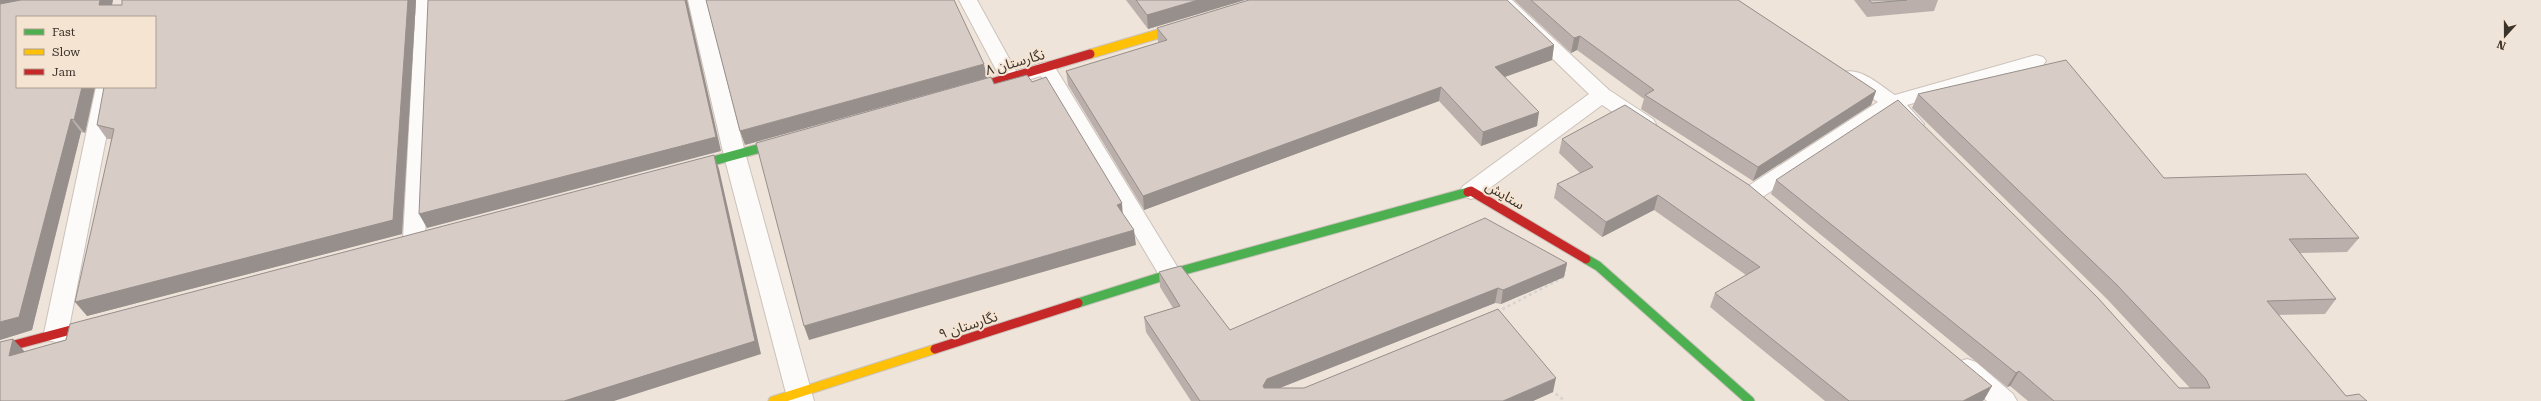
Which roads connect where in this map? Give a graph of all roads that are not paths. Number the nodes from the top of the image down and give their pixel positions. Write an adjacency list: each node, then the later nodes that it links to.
1 (425, 0): 23 (street)
2 (696, 0): 17 (street)
3 (968, 0): 9 (street)
4 (1501, 0): 12 (street)
5 (1196, 23): 8 (street, نگارستان ۸)
6 (2036, 61): 13 (street)
7 (1833, 64): 13 (street)
8 (1046, 68): 9 (street); 24 (street)
9 (1010, 79): 11 (street, نگارستان ۸)
10 (106, 88): 26 (street)
11 (957, 94)
12 (1602, 95): 14 (street); 20 (street)
13 (1892, 102): 16 (street); 21 (street)
14 (1661, 133)
15 (796, 139): 17 (street)
16 (1931, 141)
17 (735, 156): 18 (street); 29 (street)
18 (681, 170)
19 (1733, 180): 21 (street)
20 (1471, 191): 24 (street, ستایش); 31 (street, ستایش)
21 (1753, 193): 22 (street)
22 (1771, 208)
23 (414, 239)
24 (1170, 274): 29 (street, نگارستان ۹)
25 (110, 319): 26 (street)
26 (56, 333): 27 (street)
27 (0, 348)
28 (1953, 358): 32 (street)
29 (800, 397): 30 (street, نگارستان ۹)
30 (773, 401)
31 (1750, 401)
32 (2004, 401)

